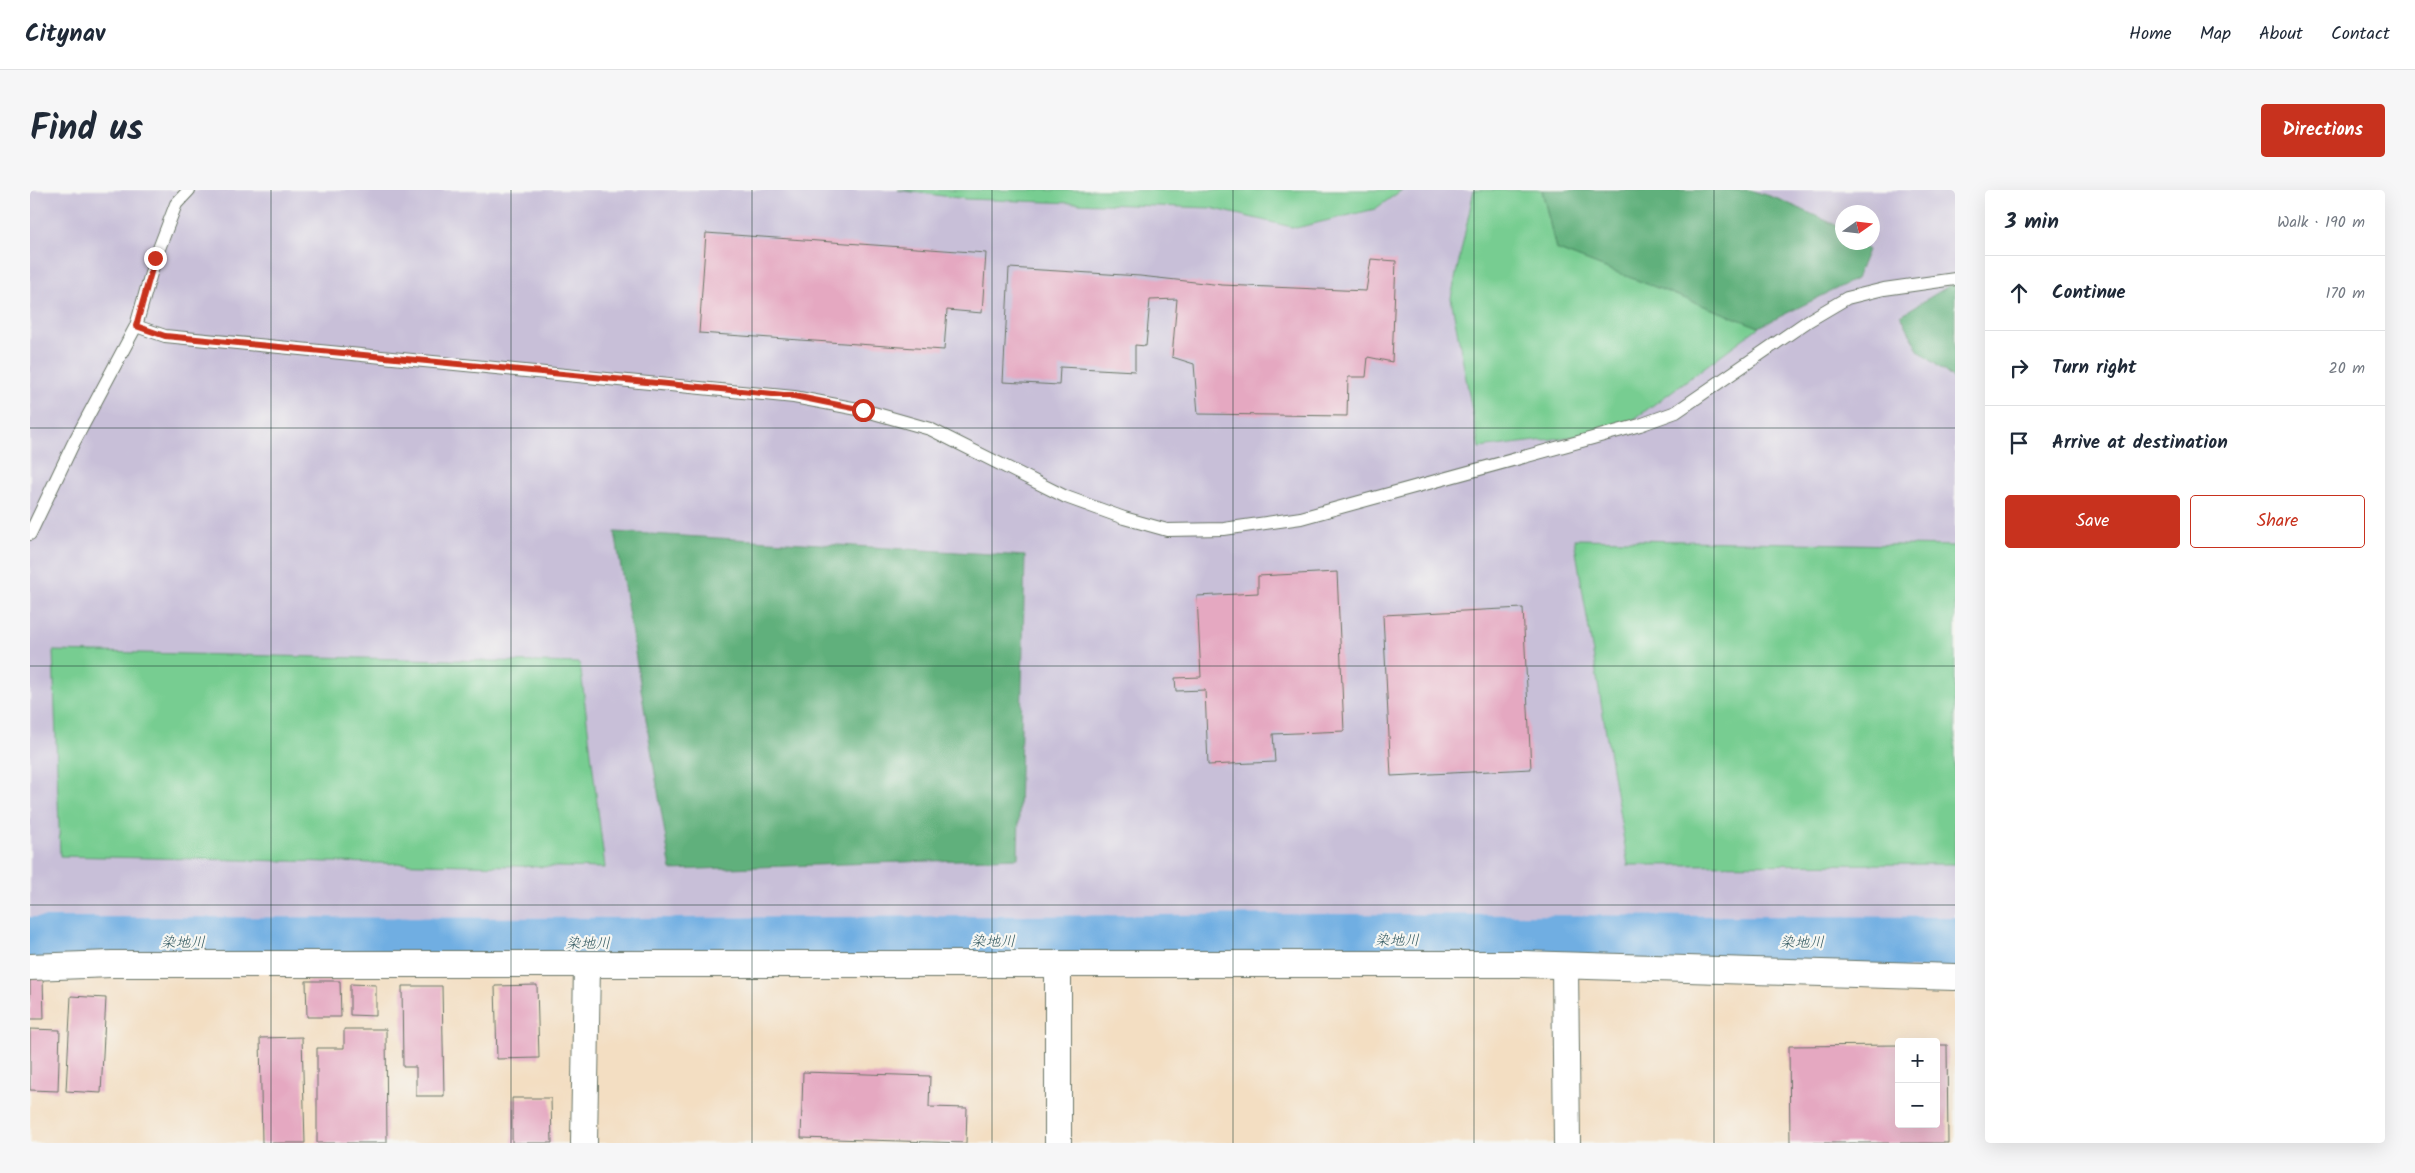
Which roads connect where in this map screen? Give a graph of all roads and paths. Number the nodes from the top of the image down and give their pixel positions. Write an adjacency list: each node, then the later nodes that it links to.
1 (189, 190): 3 (lane)
2 (1955, 279): 3 (lane)
3 (136, 326): 4 (lane)
4 (30, 534)
5 (587, 965): 6 (street); 7 (street); 10 (street)
6 (1058, 965): 8 (street); 11 (street)
7 (30, 967)
8 (1565, 967): 9 (street); 12 (street)
9 (1955, 977)
10 (584, 1143)
11 (1058, 1143)
12 (1567, 1143)

